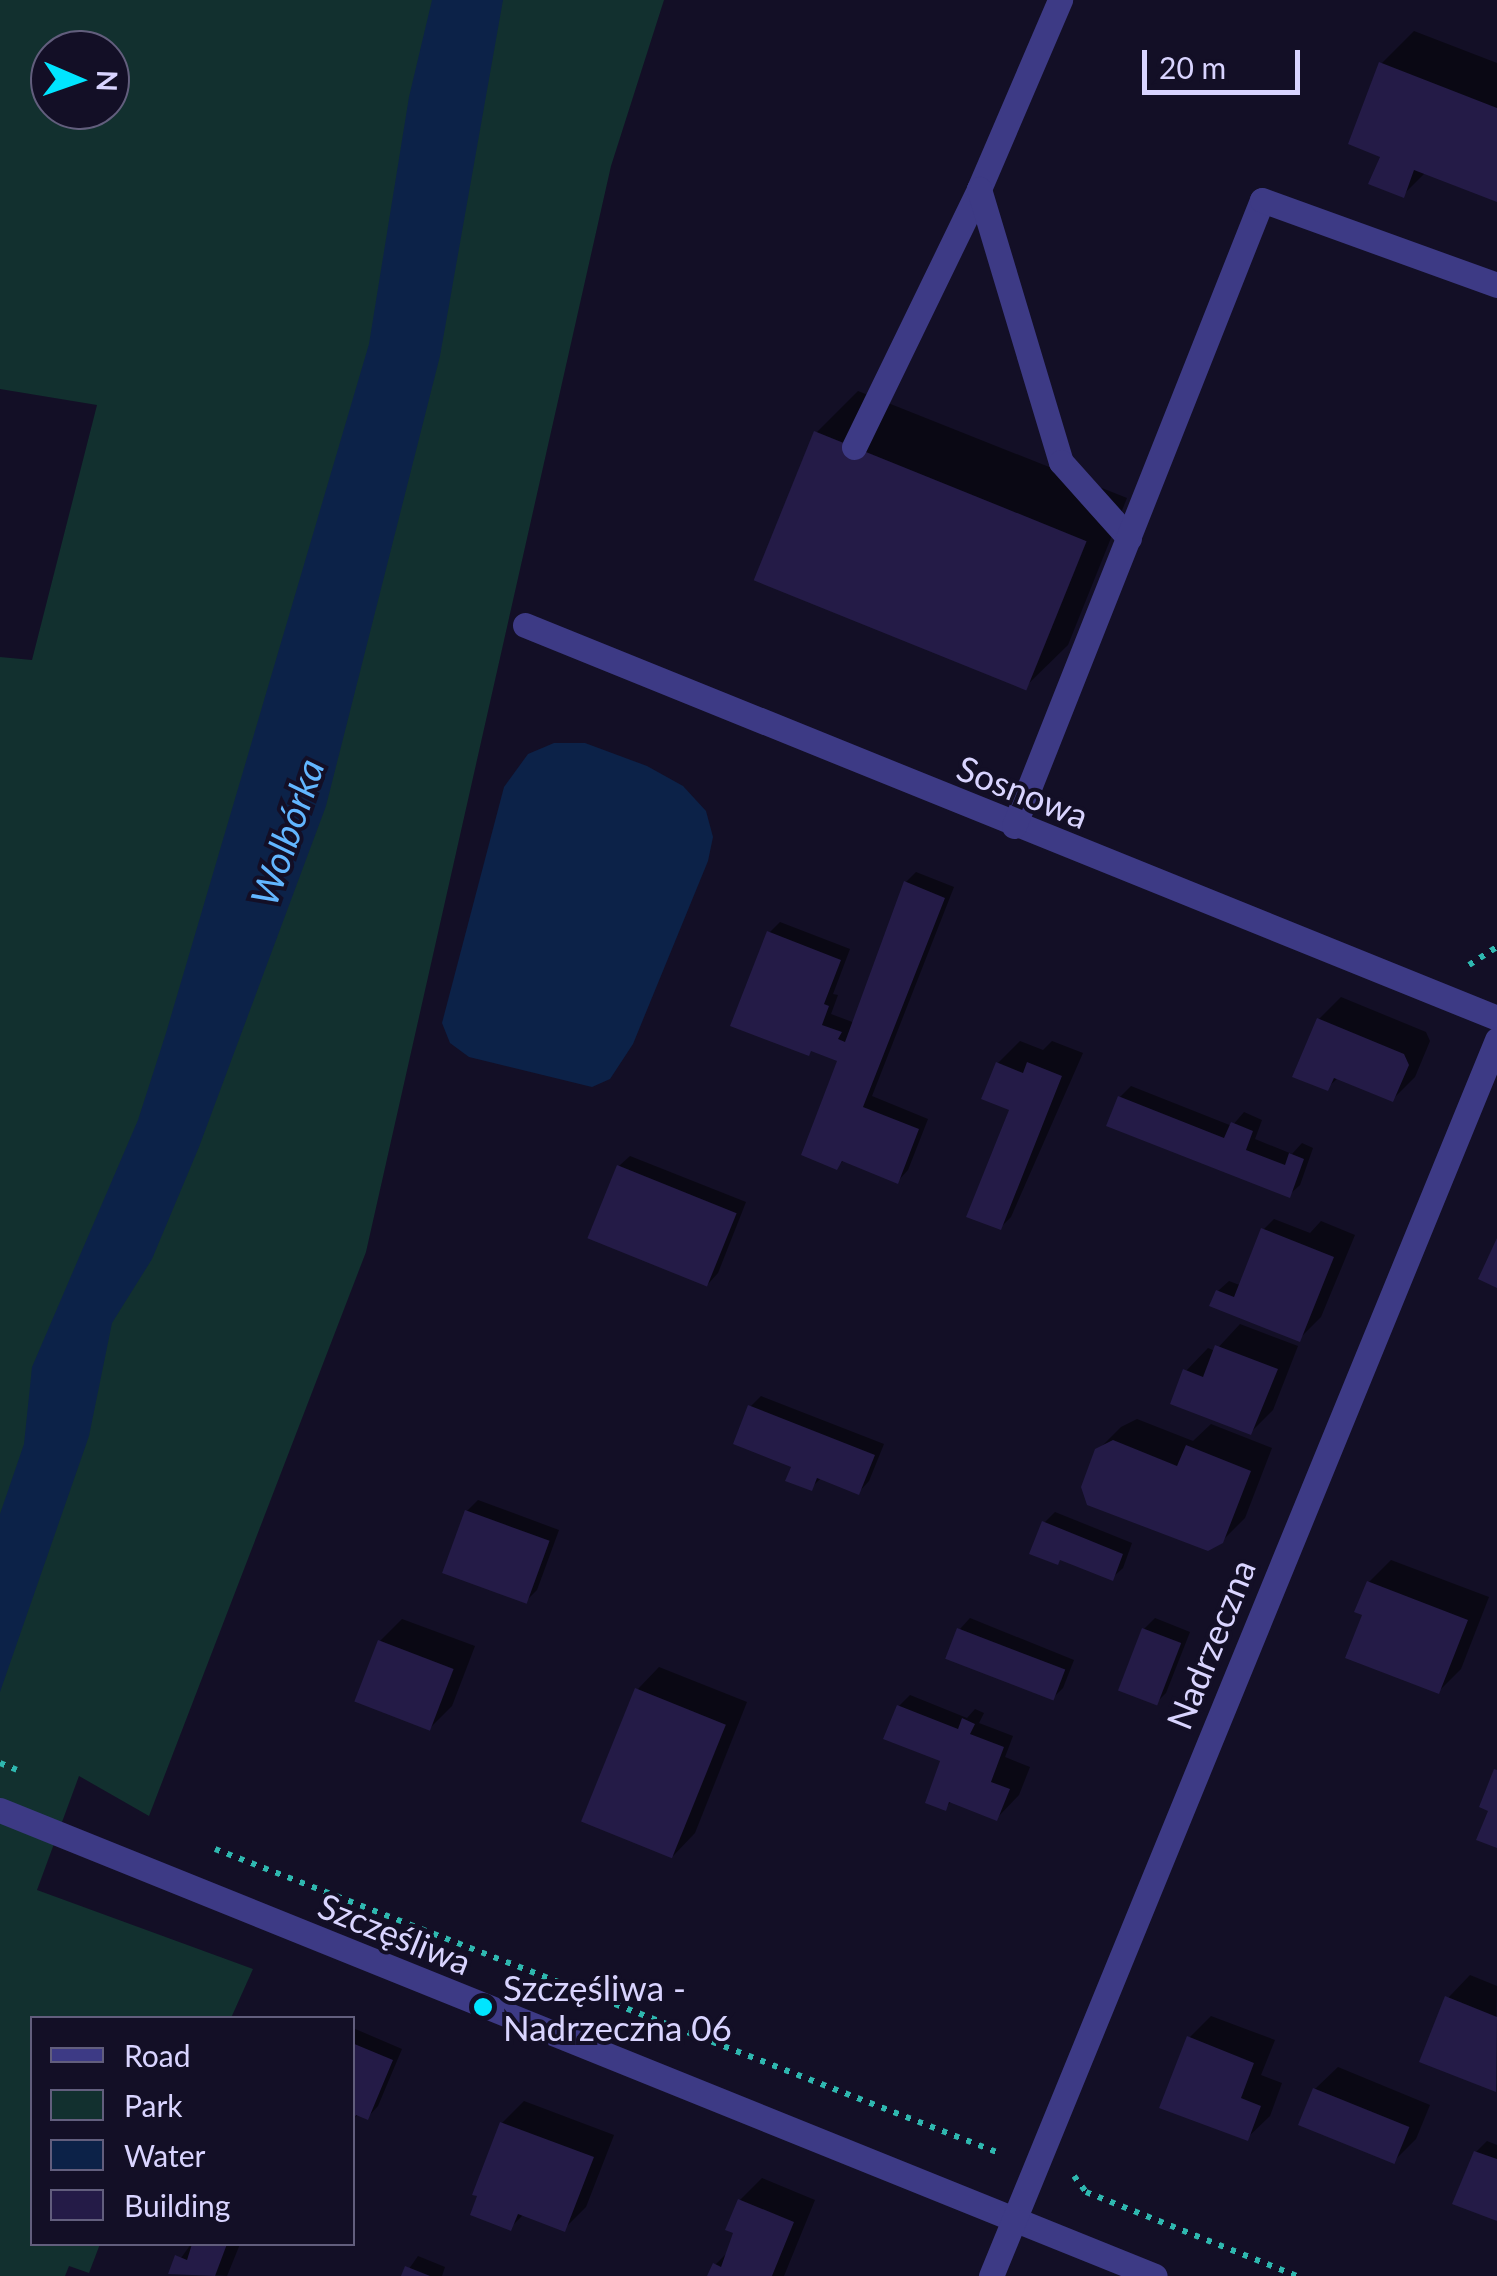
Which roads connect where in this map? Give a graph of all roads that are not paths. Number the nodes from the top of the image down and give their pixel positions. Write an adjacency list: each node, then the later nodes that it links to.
1 (1060, 0): 2 (street)
2 (979, 189): 4 (street); 5 (street)
3 (1497, 285): 5 (street)
4 (854, 448)
5 (1129, 538): 7 (street)
6 (525, 625): 7 (street, Sosnowa)
7 (1014, 826): 8 (street, Sosnowa)
8 (1497, 1018)
9 (1497, 1040): 11 (street, Nadrzeczna)
10 (0, 1810): 11 (street, Szczęśliwa)
11 (1012, 2220): 12 (street, Nadrzeczna); 13 (street, Szczęśliwa)
12 (990, 2276)
13 (1155, 2276)

